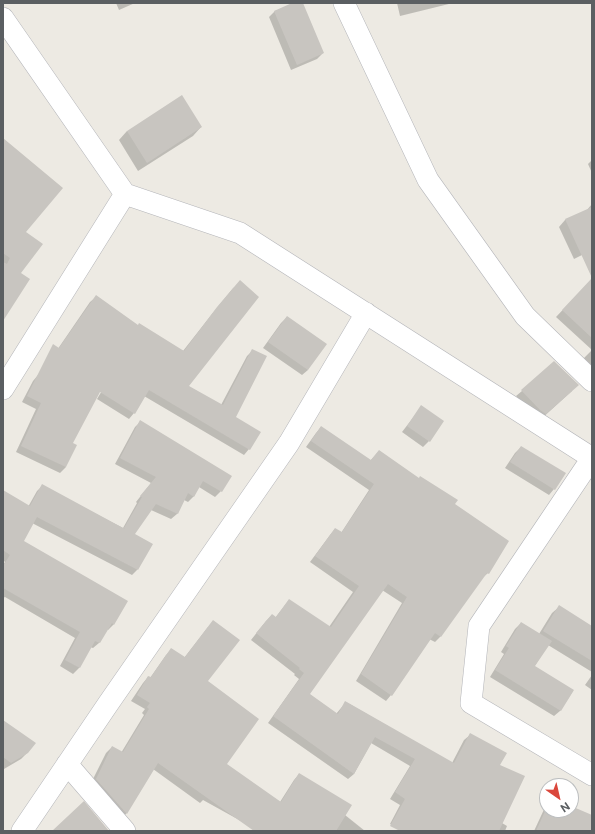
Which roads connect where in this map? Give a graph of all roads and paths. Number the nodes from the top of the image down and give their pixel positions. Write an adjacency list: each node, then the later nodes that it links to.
1 (344, 3): 5 (street)
2 (3, 18): 3 (street)
3 (125, 194): 4 (street); 6 (street)
4 (366, 313): 7 (street); 8 (street)
5 (592, 381)
6 (3, 388)
7 (592, 458): 9 (street)
8 (67, 764): 10 (street); 11 (street)
9 (592, 775)
10 (22, 831)
11 (125, 831)

